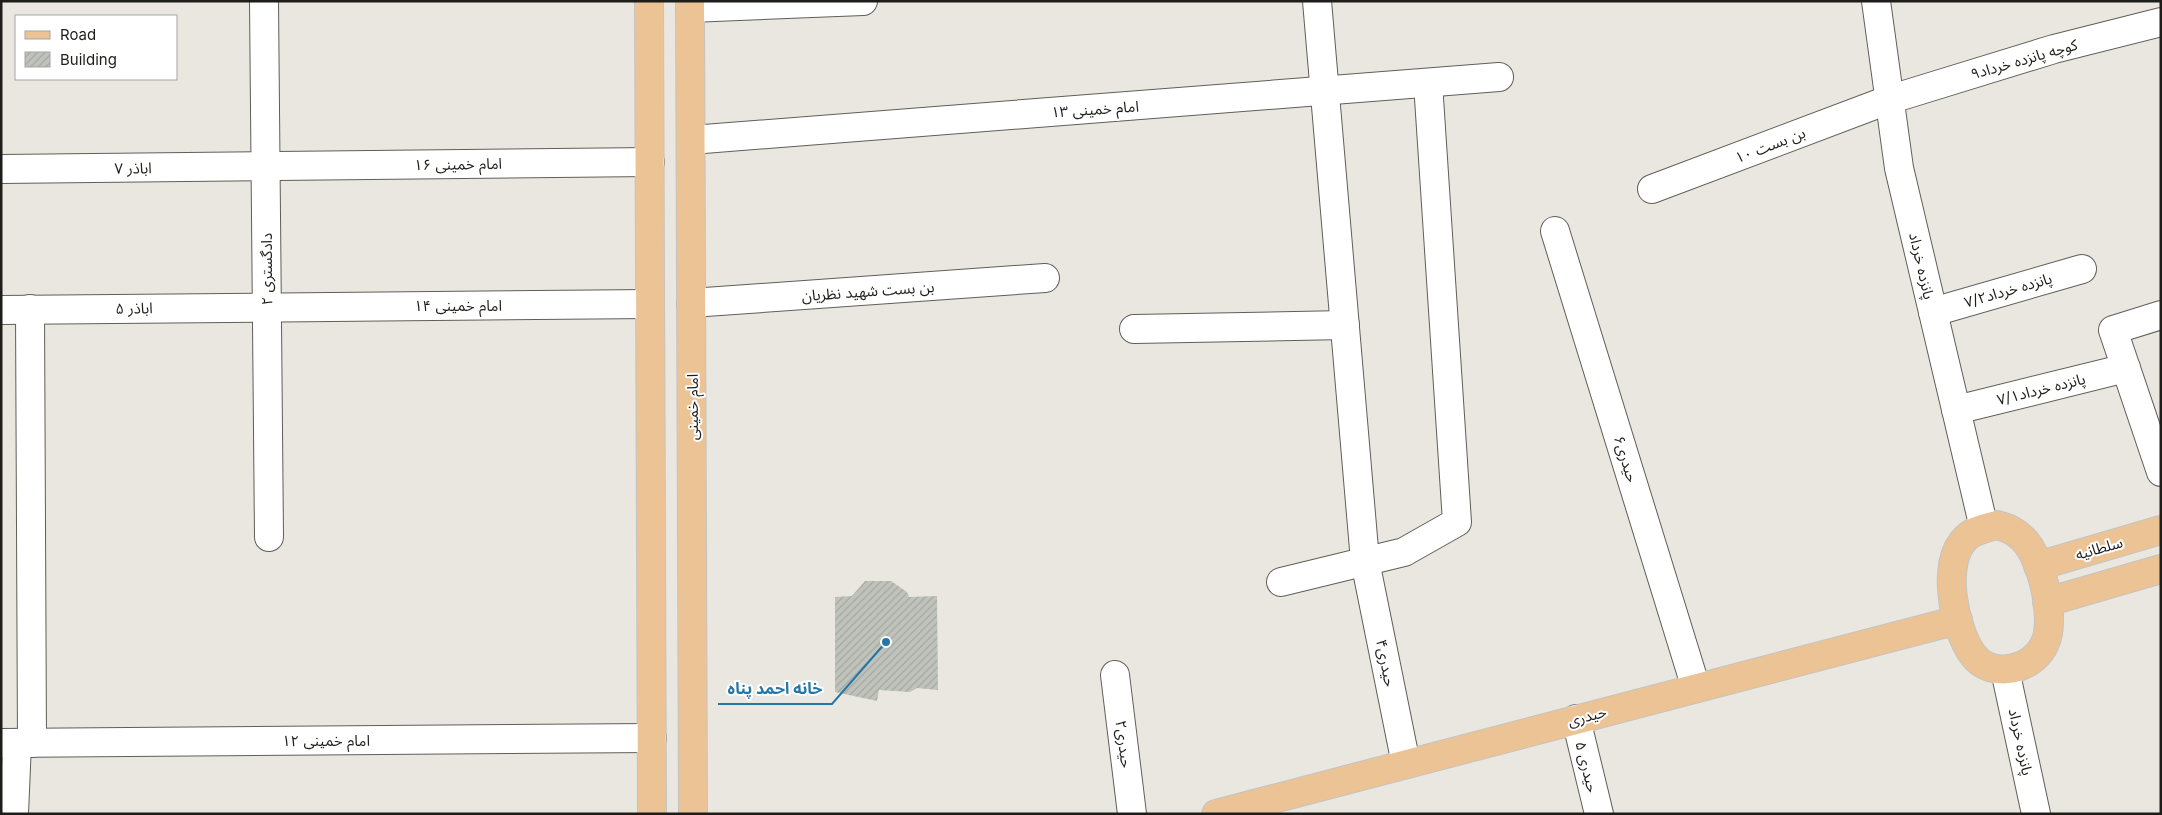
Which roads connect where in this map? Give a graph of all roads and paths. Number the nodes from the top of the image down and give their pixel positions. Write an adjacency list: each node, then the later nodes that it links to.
1 (264, 1): 14 (street, دادگستری ۲)
2 (649, 1): 13 (main road)
3 (862, 1): 6 (street)
4 (1317, 1): 10 (street, حیدری۴)
5 (1876, 1): 11 (street, پانزده خرداد)
6 (690, 4): 12 (main road, امام خمینی)
7 (2161, 22): 11 (street, کوچه پانزده خرداد۹)
8 (1499, 77): 9 (street, امام خمینی ۱۳)
9 (1428, 83): 10 (street, امام خمینی ۱۳); 35 (street)
10 (1325, 91): 12 (street, امام خمینی ۱۳); 27 (street, حیدری۴)
11 (1888, 100): 16 (street, بن بست ۱۰); 25 (street, پانزده خرداد)
12 (691, 140): 20 (main road, امام خمینی)
13 (650, 162): 14 (street, امام خمینی ۱۶); 21 (main road)
14 (265, 166): 15 (street, اباذر ۷); 22 (street, دادگستری ۲)
15 (1, 170)
16 (1652, 189)
17 (1555, 231): 43 (street, حیدری۶)
18 (2082, 269): 25 (street, پانزده خرداد۷/۲)
19 (1045, 278): 20 (street, بن بست شهید نظریان)
20 (691, 303): 50 (main road, امام خمینی)
21 (650, 304): 22 (street, امام خمینی ۱۴); 45 (main road)
22 (266, 306): 23 (street, اباذر ۵); 34 (street, دادگستری ۲)
23 (30, 309): 24 (street, اباذر ۵); 46 (street)
24 (1, 310)
25 (1933, 312): 30 (street, پانزده خرداد)
26 (2161, 315): 29 (street)
27 (1345, 326): 28 (street); 35 (street, حیدری۴)
28 (1134, 329)
29 (2126, 368): 30 (street, پانزده خرداد۷/۱); 31 (street)
30 (1956, 410): 32 (street, پانزده خرداد)
31 (2161, 472)
32 (1984, 528): 36 (main road); 40 (main road)
33 (2161, 530): 36 (main road, سلطانیه)
34 (268, 536)
35 (1365, 561): 38 (street); 47 (street, حیدری۴)
36 (2038, 566): 39 (main road)
37 (2161, 568): 39 (main road)
38 (1281, 582)
39 (2047, 602): 41 (main road)
40 (1958, 620): 41 (main road); 43 (main road, حیدری)
41 (2005, 670): 54 (street, پانزده خرداد)
42 (1115, 675): 51 (street, حیدری۲)
43 (1696, 688): 44 (main road, حیدری)
44 (1576, 719): 47 (main road, حیدری); 53 (street, حیدری ۵)
45 (652, 738): 46 (street, امام خمینی ۱۲); 49 (main road)
46 (17, 743): 48 (street)
47 (1406, 764): 52 (main road, حیدری)
48 (14, 814)
49 (652, 814)
50 (693, 814)
51 (1132, 814)
52 (1216, 814)
53 (1599, 814)
54 (2036, 814)

